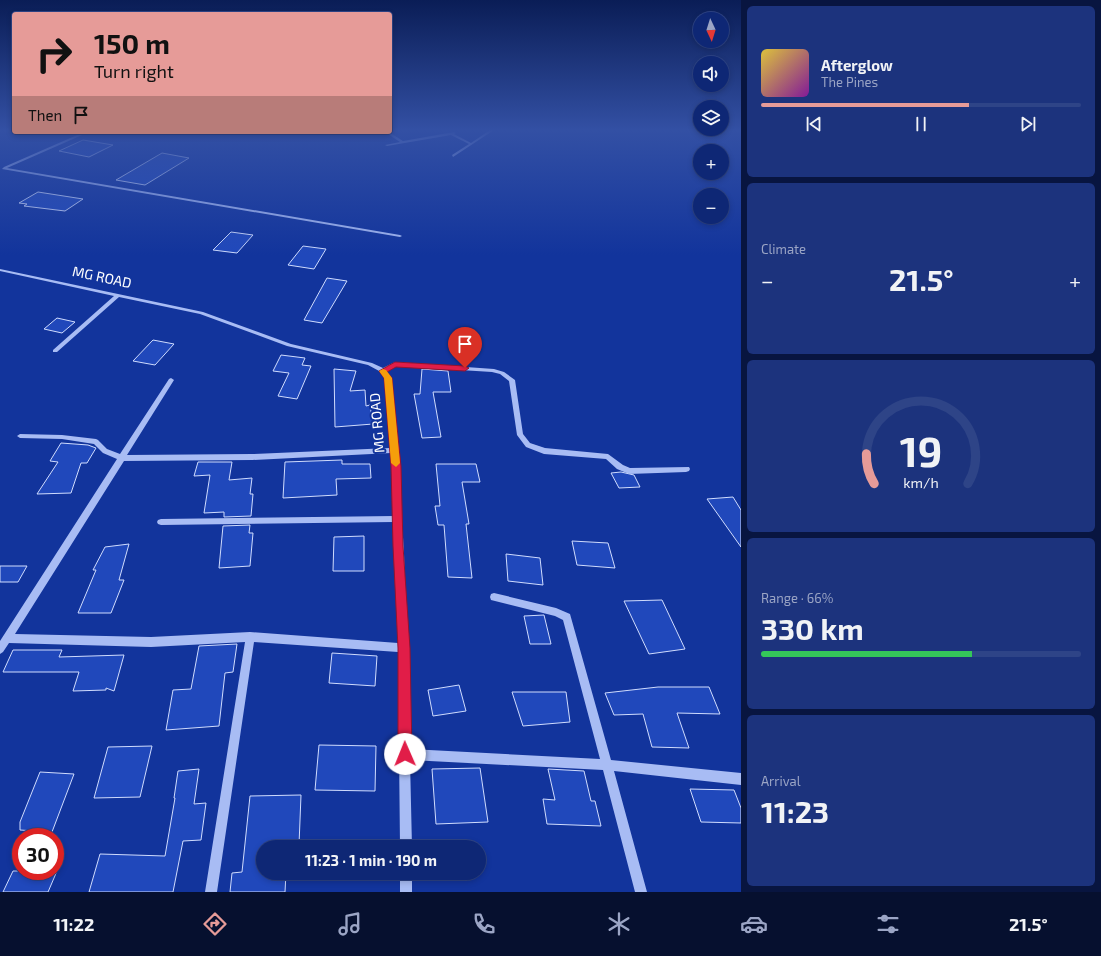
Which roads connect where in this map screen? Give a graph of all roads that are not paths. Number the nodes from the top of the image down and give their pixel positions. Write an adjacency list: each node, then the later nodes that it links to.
1 (12, 172): 2 (street)
2 (400, 236)
3 (0, 270): 4 (street, MG ROAD)
4 (118, 295): 5 (street); 6 (street, MG ROAD)
5 (55, 351)
6 (383, 371): 9 (street, MG ROAD); 11 (street)
7 (171, 380): 10 (street)
8 (20, 436): 10 (street)
9 (395, 450): 10 (street); 12 (street, MG ROAD)
10 (123, 458): 16 (street)
11 (686, 468)
12 (397, 519): 13 (street); 17 (street, MG ROAD)
13 (161, 522)
14 (494, 597): 20 (street)
15 (250, 637): 16 (street); 17 (street); 24 (street)
16 (8, 638): 18 (street)
17 (404, 648): 19 (street, MG ROAD)
18 (0, 649)
19 (405, 754): 20 (street); 22 (street, MG ROAD)
20 (608, 765): 21 (street); 26 (street)
21 (741, 779)
22 (406, 840)
23 (406, 880): 25 (street)
24 (211, 892)
25 (406, 892)
26 (641, 892)

